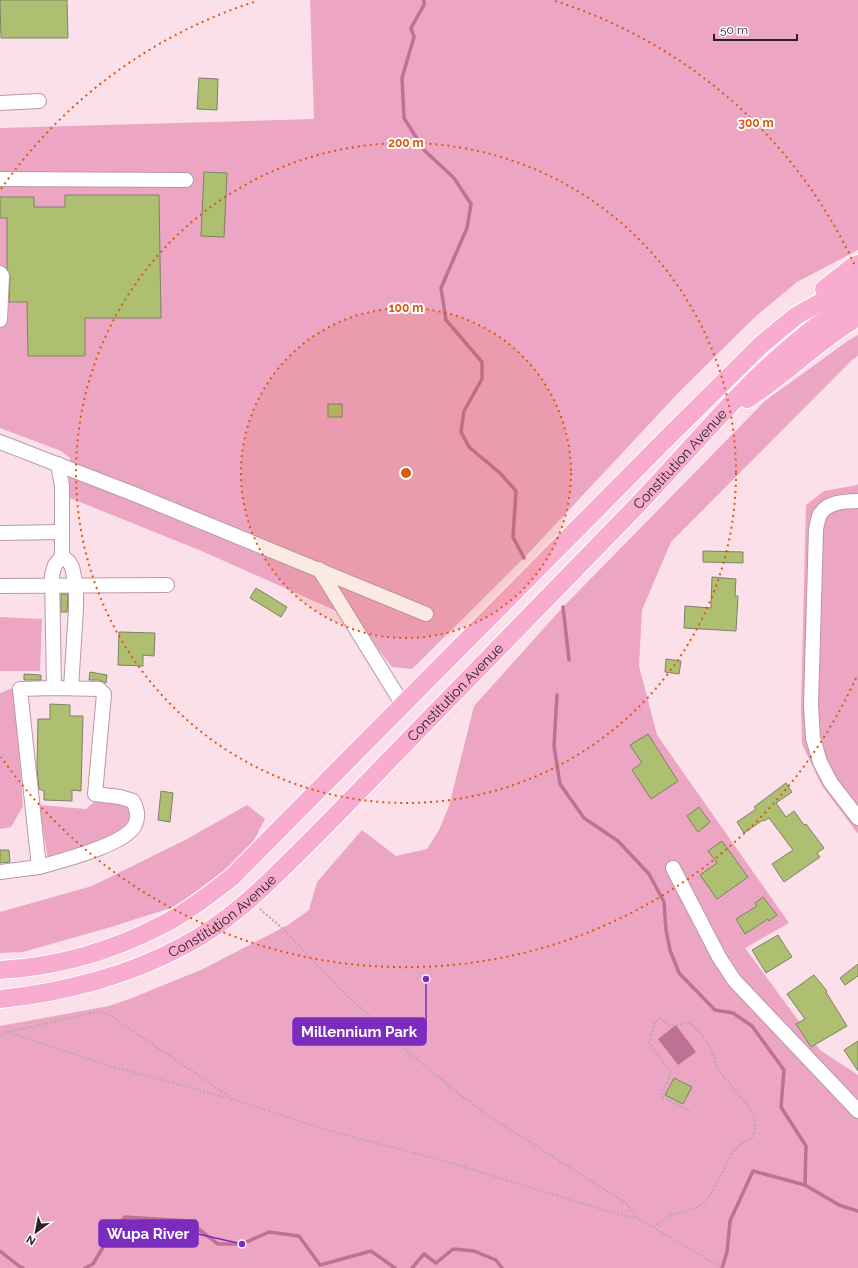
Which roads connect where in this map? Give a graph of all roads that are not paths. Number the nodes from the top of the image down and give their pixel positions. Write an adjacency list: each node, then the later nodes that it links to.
1 (39, 101): 2 (street)
2 (0, 103)
3 (0, 179): 4 (street)
4 (186, 180)
5 (858, 264): 9 (main road)
6 (0, 273): 11 (street)
7 (858, 281): 9 (main road, Constitution Avenue)
8 (858, 300): 12 (main road, Constitution Avenue)
9 (796, 316): 27 (main road, Constitution Avenue)
10 (858, 317): 12 (main road)
11 (0, 320)
12 (716, 419): 33 (main road, Constitution Avenue)
13 (0, 442): 14 (street)
14 (58, 464): 16 (street); 19 (street)
15 (858, 501): 28 (street)
16 (62, 532): 17 (street); 18 (street)
17 (0, 533)
18 (62, 556): 22 (street); 23 (street)
19 (319, 569): 24 (street); 27 (street)
20 (167, 585): 23 (street)
21 (0, 586): 22 (street)
22 (51, 586): 23 (street); 25 (street)
23 (76, 586): 26 (street)
24 (426, 614)
25 (54, 688): 26 (street); 29 (street)
26 (71, 688): 29 (street)
27 (403, 706): 32 (main road, Constitution Avenue)
28 (858, 818)
29 (39, 867): 31 (street)
30 (673, 868): 34 (street)
31 (0, 872)
32 (0, 970)
33 (0, 999)
34 (858, 1111)

